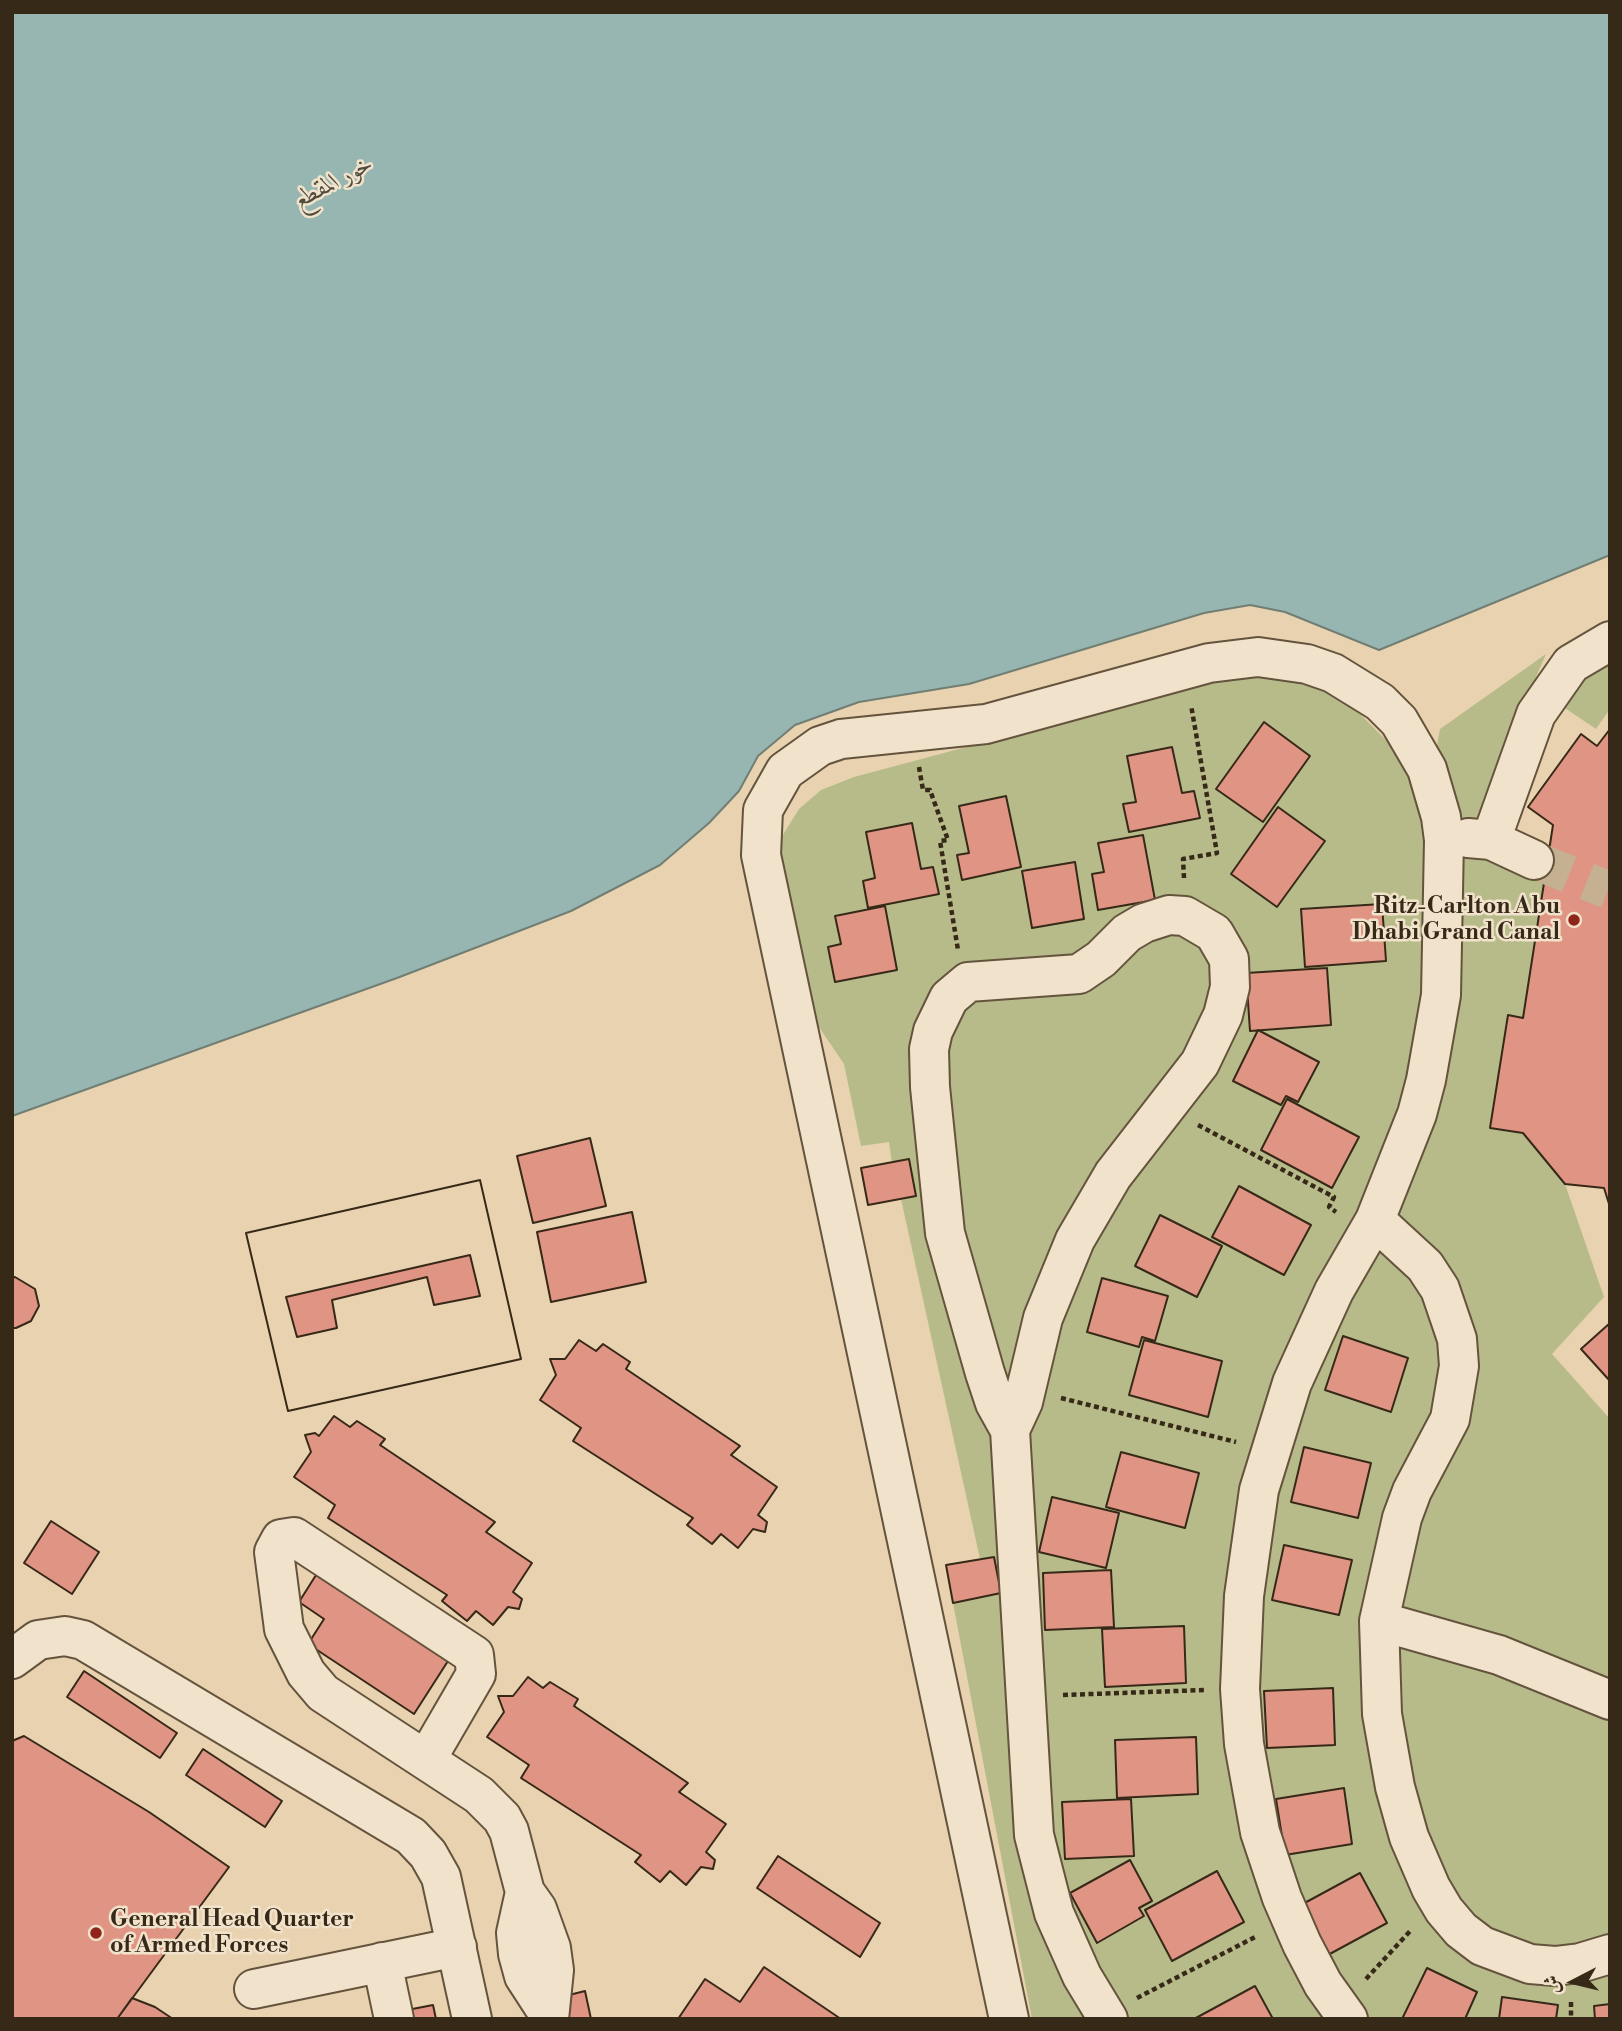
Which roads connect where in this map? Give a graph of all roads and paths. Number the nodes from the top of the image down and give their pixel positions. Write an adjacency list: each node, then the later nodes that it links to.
1 (1610, 641): 5 (lane)
2 (1185, 670): 3 (lane); 4 (lane); 7 (path)
3 (914, 732): 8 (path); 31 (lane)
4 (1444, 840): 5 (lane); 10 (lane)
5 (1491, 840): 6 (lane)
6 (1534, 860)
7 (1185, 916): 8 (lane); 9 (lane)
8 (963, 985): 12 (lane)
9 (1166, 1109): 10 (path); 11 (lane)
10 (1372, 1226): 13 (lane); 14 (lane)
11 (1027, 1390): 12 (lane); 13 (path)
12 (1010, 1430): 18 (lane)
13 (1270, 1451): 16 (lane)
14 (1379, 1621): 17 (lane); 20 (lane)
15 (12, 1659): 22 (lane)
16 (1240, 1689): 18 (path); 21 (lane)
17 (1607, 1691)
18 (1024, 1696): 28 (lane)
19 (426, 1760): 19 (lane); 27 (lane)
20 (1439, 1901): 23 (lane); 26 (path)
21 (1291, 1918): 26 (lane); 28 (path)
22 (457, 1947): 24 (lane); 30 (lane)
23 (1610, 1954)
24 (382, 1962): 25 (lane); 29 (lane)
25 (254, 1989)
26 (1343, 2014)
27 (549, 2016)
28 (1107, 2016)
29 (394, 2019)
30 (472, 2019)
31 (1009, 2019)

